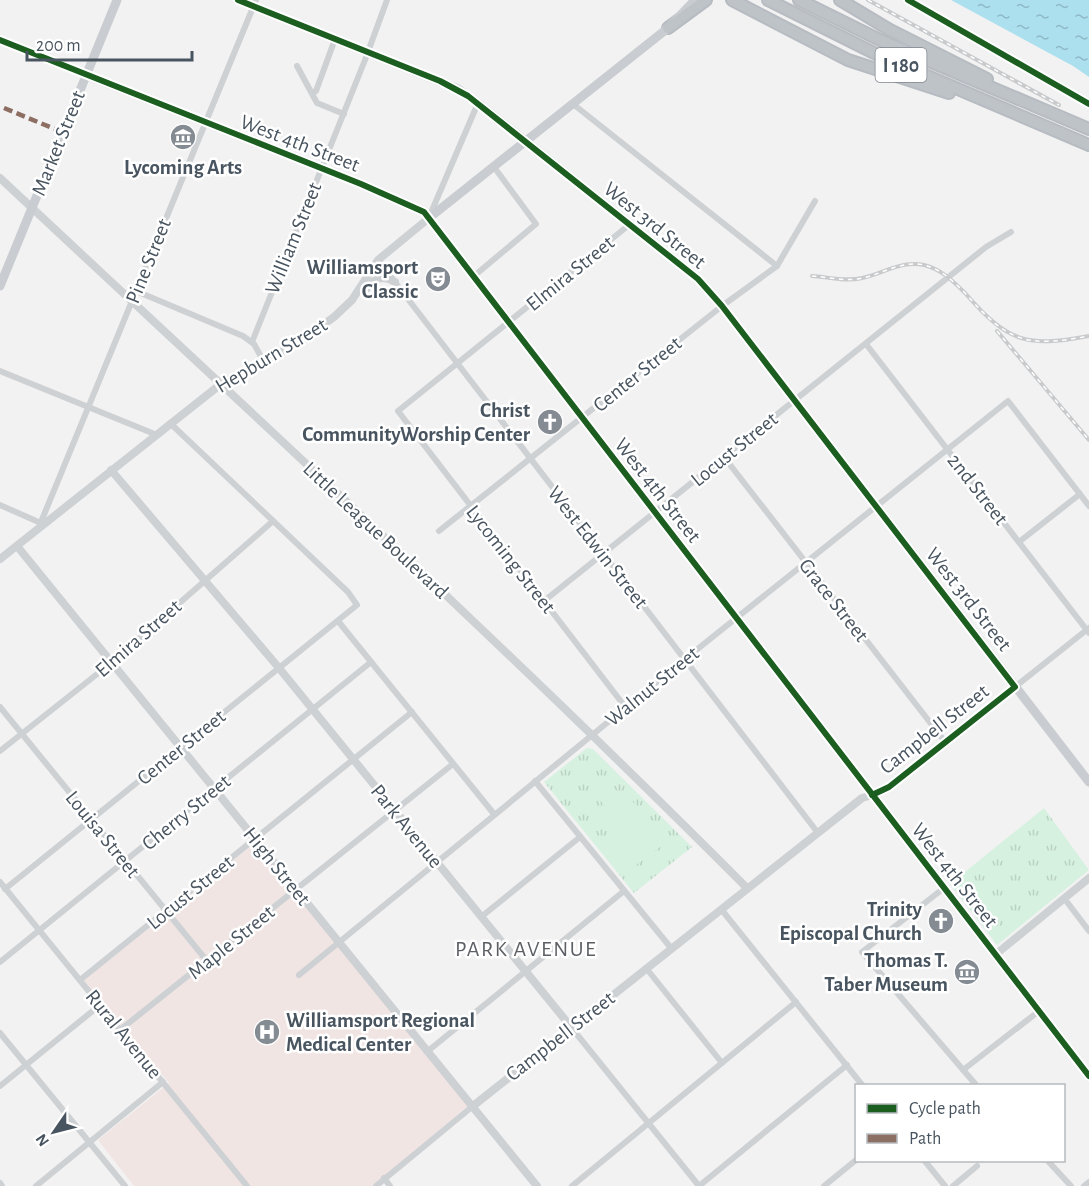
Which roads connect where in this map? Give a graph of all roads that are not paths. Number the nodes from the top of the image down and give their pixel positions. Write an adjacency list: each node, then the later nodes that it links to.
1 (117, 0): 18 (main road, Market Street)
2 (238, 0): 11 (main road, West 3rd Street)
3 (387, 0): 16 (street, William Street)
4 (681, 0): 12 (main road)
5 (695, 0): 12 (main road, Hepburn Street)
6 (706, 0): 13 (highway)
7 (732, 0): 25 (highway)
8 (768, 0): 25 (highway, I 180)
9 (799, 0): 23 (highway, I 180)
10 (840, 0): 23 (highway)
11 (254, 3): 14 (main road, West 3rd Street); 24 (street, Pine Street)
12 (679, 15): 13 (main road, Hepburn Street)
13 (668, 28): 21 (main road, Hepburn Street)
14 (335, 39): 16 (main road, West 3rd Street); 19 (street)
15 (0, 40): 18 (main road)
16 (368, 52): 20 (main road, West 3rd Street); 22 (street, William Street)
17 (297, 66): 19 (street)
18 (86, 75): 24 (main road, West 4th Street); 33 (main road, Market Street)
19 (312, 93): 22 (street)
20 (478, 103): 27 (main road, West 3rd Street); 34 (street)
21 (573, 104): 27 (main road, Hepburn Street); 38 (street)
22 (344, 114): 30 (street, William Street)
23 (1064, 119): 26 (highway, I 180)
24 (205, 123): 30 (main road, West 4th Street); 42 (street, Pine Street)
25 (1038, 123): 28 (highway, I 180)
26 (1089, 129)
27 (525, 141): 29 (main road, Hepburn Street); 35 (main road, West 3rd Street)
28 (1089, 145)
29 (494, 167): 34 (main road, Hepburn Street); 39 (street)
30 (321, 169): 34 (main road, West 4th Street); 47 (street, William Street)
31 (0, 178): 33 (street, Little League Boulevard)
32 (815, 201): 38 (street, Center Street)
33 (32, 208): 41 (main road, Market Street); 43 (street, Little League Boulevard)
34 (429, 218): 37 (main road, Hepburn Street); 39 (main road, West 4th Street)
35 (629, 225): 45 (main road, West 3rd Street); 46 (street, Elmira Street)
36 (1011, 232): 48 (street, Locust Street)
37 (378, 260): 40 (street, West Edwin Street); 44 (main road, Hepburn Street)
38 (777, 266): 45 (street, Center Street)
39 (474, 276): 46 (main road, West 4th Street)
40 (395, 282): 44 (main road); 50 (street, West Edwin Street)
41 (1, 283)
42 (135, 291): 43 (street, Pine Street); 47 (street)
43 (132, 300): 52 (street, Little League Boulevard); 54 (street, Pine Street)
44 (352, 300): 49 (main road, Hepburn Street)
45 (722, 306): 53 (main road, West 3rd Street); 56 (street, Center Street)
46 (508, 322): 50 (street, Elmira Street); 56 (main road, West 4th Street)
47 (252, 342): 49 (street)
48 (866, 344): 53 (street, Locust Street); 59 (street, 2nd Street)
49 (264, 362): 52 (main road, Hepburn Street)
50 (457, 363): 55 (street, Elmira Street); 61 (street, West Edwin Street)
51 (0, 371): 54 (street)
52 (221, 384): 57 (main road, Hepburn Street); 92 (street, Little League Boulevard)
53 (795, 400): 60 (street, Locust Street); 66 (main road, West 3rd Street)
54 (88, 407): 58 (street); 70 (street, Pine Street)
55 (398, 411): 65 (street, Lycoming Street)
56 (582, 418): 61 (street, Center Street); 68 (main road, West 4th Street)
57 (171, 424): 58 (main road, Hepburn Street); 69 (street)
58 (157, 435): 62 (main road, Hepburn Street)
59 (948, 450): 63 (street, Walnut Street); 66 (street, Walnut Street); 72 (street, 2nd Street)
60 (724, 457): 68 (street, Locust Street); 76 (street, Grace Street)
61 (531, 459): 65 (street, Center Street); 74 (street, West Edwin Street)
62 (111, 470): 70 (main road, Hepburn Street); 77 (street, Park Avenue)
63 (1080, 494): 67 (street); 72 (street)
64 (0, 504): 70 (street)
65 (471, 506): 71 (street, Center Street); 78 (street, Lycoming Street)
66 (876, 506): 76 (street, Walnut Street); 86 (main road, West 3rd Street)
67 (1089, 506)
68 (654, 513): 74 (street, Locust Street); 79 (main road, West 4th Street)
69 (273, 520): 77 (street, Elmira Street); 80 (street, Center Street)
70 (42, 523): 73 (main road, Hepburn Street)
71 (439, 531)
72 (1018, 542): 81 (street, 2nd Street)
73 (17, 546): 75 (main road, Hepburn Street); 84 (main road, High Street)
74 (603, 554): 78 (street, Locust Street); 82 (street, West Edwin Street)
75 (0, 559)
76 (806, 563): 79 (street, Walnut Street); 93 (street, Grace Street)
77 (205, 580): 84 (street, Elmira Street); 85 (street, Park Avenue)
78 (544, 601): 88 (street, Lycoming Street)
79 (736, 619): 82 (street, Walnut Street); 101 (main road, West 4th Street)
80 (338, 621): 83 (street); 85 (street, Center Street)
81 (1088, 630): 86 (street, Campbell Street)
82 (685, 659): 88 (street, Walnut Street); 105 (street, West Edwin Street)
83 (371, 662): 89 (street, Cherry Street); 90 (street)
84 (111, 663): 91 (street, Elmira Street); 94 (main road, High Street)
85 (279, 668): 89 (street, Park Avenue); 94 (street, Center Street)
86 (1015, 687): 93 (main road, Campbell Street); 99 (main road, West 3rd Street)
87 (0, 706): 91 (street, Louisa Street)
88 (626, 708): 92 (street, Walnut Street)
89 (313, 710): 96 (street, Park Avenue); 100 (street, Cherry Street)
90 (412, 712): 96 (street, Locust Street); 97 (street)
91 (22, 734): 95 (street, Elmira Street); 104 (street, Louisa Street)
92 (592, 735): 98 (street, Walnut Street); 112 (street, Little League Boulevard)
93 (946, 743): 101 (main road, Campbell Street)
94 (181, 747): 100 (main road, High Street); 104 (street, Center Street)
95 (0, 751)
96 (353, 760): 102 (street, Park Avenue); 107 (street, Locust Street)
97 (453, 764): 102 (street, Maple Street); 103 (street)
98 (535, 781): 103 (street, Walnut Street); 106 (street)
99 (1089, 782)
100 (214, 789): 107 (main road, High Street); 108 (street, Cherry Street)
101 (872, 795): 105 (street, Campbell Street); 113 (main road, West 4th Street)
102 (395, 811): 109 (street, Park Avenue); 115 (street, Maple Street)
103 (494, 814): 109 (street, Walnut Street)
104 (92, 819): 108 (street, Louisa Street); 114 (street, Center Street)
105 (818, 833): 112 (street, Campbell Street)
106 (580, 837): 116 (street); 120 (street)
107 (255, 840): 115 (main road, High Street); 119 (street, Locust Street)
108 (125, 861): 119 (street, Louisa Street); 121 (street, Cherry Street)
109 (436, 861): 120 (street, Park Avenue); 123 (street, Walnut Street)
110 (1089, 878): 117 (street)
111 (0, 882): 114 (street, Rural Avenue)
112 (747, 888): 118 (street, Campbell Street)
113 (944, 888): 125 (main road, West 4th Street); 142 (street)
114 (5, 889): 121 (street, Rural Avenue)
115 (296, 889): 123 (main road, High Street); 126 (street, Maple Street)
116 (624, 891): 124 (street); 129 (street)
117 (1064, 898): 122 (street); 125 (street)
118 (721, 909): 124 (street, Campbell Street); 132 (street)
119 (166, 912): 126 (street, Louisa Street); 131 (street, Locust Street)
120 (481, 917): 129 (street, Park Avenue)
121 (40, 931): 127 (street, Cherry Street); 131 (street, Rural Avenue)
122 (1089, 931)
123 (339, 941): 130 (street, Walnut Street); 138 (main road, High Street)
124 (672, 948): 128 (street, Campbell Street)
125 (995, 955): 134 (main road, West 4th Street)
126 (207, 961): 136 (street, Maple Street)
127 (0, 962)
128 (646, 968): 135 (street, Campbell Street); 139 (street)
129 (525, 971): 135 (street, Park Avenue); 138 (street)
130 (298, 975)
131 (80, 980): 133 (street, Rural Avenue)
132 (796, 1002): 139 (street); 141 (street)
133 (100, 1005): 136 (street, Rural Avenue); 140 (street)
134 (1039, 1011): 142 (street); 143 (main road, West 4th Street)
135 (571, 1027): 148 (street, Campbell Street); 149 (street, Park Avenue)
136 (120, 1030): 144 (street, Rural Avenue)
137 (0, 1033): 140 (street)
138 (428, 1051): 148 (main road, High Street)
139 (722, 1063): 149 (street)
140 (26, 1065): 147 (street); 150 (street)
141 (847, 1065): 145 (street); 164 (street)
142 (963, 1070): 146 (street)
143 (1089, 1076)
144 (163, 1083): 150 (street); 159 (street, Rural Avenue)
145 (861, 1084)
146 (975, 1084)
147 (0, 1086)
148 (473, 1106): 155 (street, Campbell Street); 162 (main road, High Street)
149 (649, 1124): 163 (street); 164 (street, Park Avenue)
150 (89, 1142): 157 (street); 158 (street)
151 (855, 1161): 165 (street)
152 (925, 1162): 166 (street)
153 (1048, 1162): 168 (street)
154 (977, 1166): 167 (street)
155 (384, 1178): 160 (street, Campbell Street); 161 (street)
156 (1089, 1182): 169 (street)
157 (36, 1186)
158 (125, 1186)
159 (247, 1186)
160 (376, 1186)
161 (390, 1186)
162 (537, 1186)
163 (572, 1186)
164 (699, 1186)
165 (824, 1186)
166 (945, 1186)
167 (953, 1186)
168 (1071, 1186)
169 (1084, 1186)

